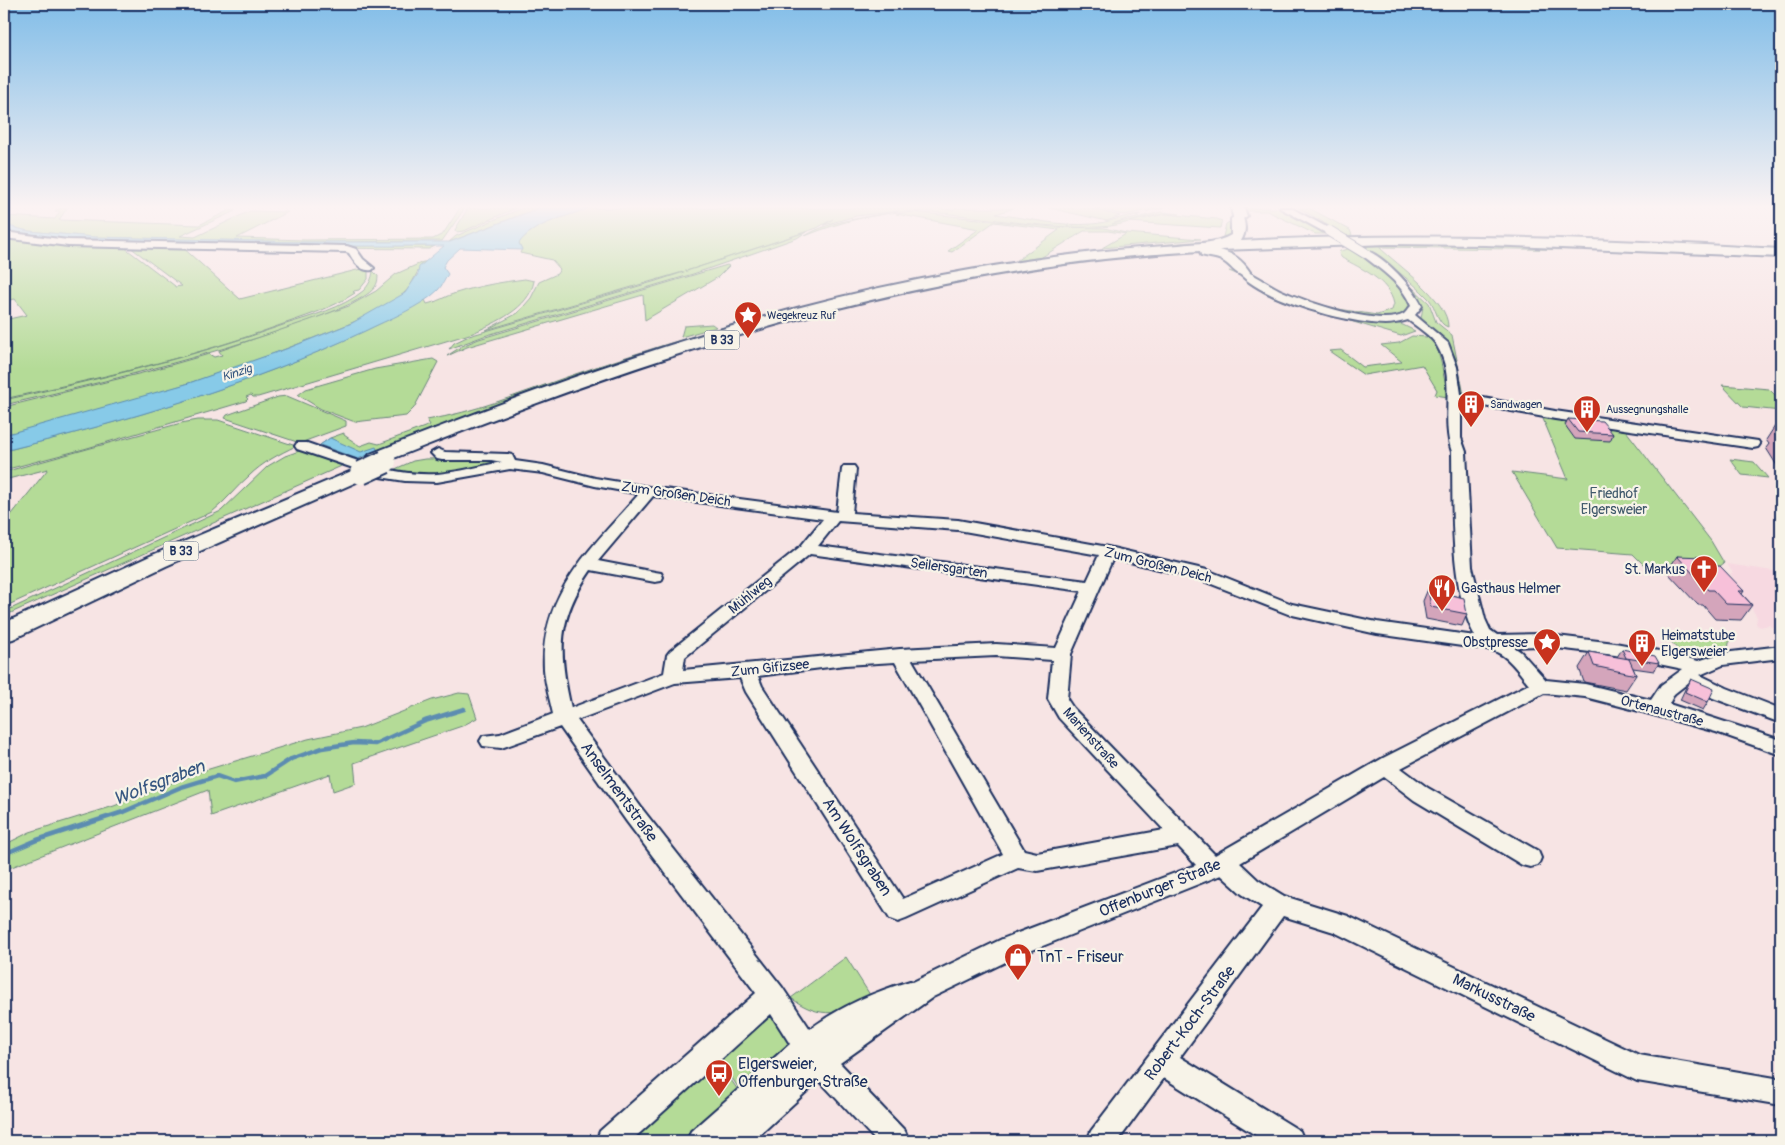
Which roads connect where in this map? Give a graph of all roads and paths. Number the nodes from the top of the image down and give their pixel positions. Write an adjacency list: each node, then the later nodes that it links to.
1 (360, 261): 6 (street)
2 (1057, 261): 14 (highway, B 33)
3 (1095, 261): 14 (highway, B 33)
4 (1236, 261): 7 (highway)
5 (1375, 261): 8 (street, bridge)
6 (369, 268)
7 (1243, 272): 8 (street)
8 (1406, 318): 9 (street)
9 (1455, 397): 10 (street); 11 (street)
10 (1454, 438): 17 (street)
11 (1753, 444)
12 (302, 446): 15 (street, Zum Großen Deich)
13 (438, 453): 15 (street, Zum Großen Deich)
14 (369, 465): 25 (highway, B 33); 26 (highway, B 33)
15 (510, 465): 18 (street, Zum Großen Deich)
16 (849, 469): 19 (street)
17 (1460, 477): 27 (street)
18 (649, 491): 19 (street, Zum Großen Deich); 22 (street, Anselmentstraße)
19 (839, 516): 20 (street, Mühlweg); 21 (street, Zum Großen Deich)
20 (807, 549): 24 (street, Seilersgarten); 33 (street, Mühlweg)
21 (1108, 552): 24 (street, Marienstraße); 27 (street, Zum Großen Deich)
22 (587, 564): 23 (street); 36 (street, Anselmentstraße)
23 (655, 577)
24 (1090, 587): 29 (street, Marienstraße)
25 (4, 623)
26 (4, 633)
27 (1495, 642): 32 (street, Zum Großen Deich); 34 (street)
28 (1781, 652): 32 (street)
29 (1062, 654): 30 (street, Zum Gifizsee); 41 (street, Marienstraße)
30 (900, 655): 31 (street, Zum Gifizsee); 42 (street)
31 (747, 671): 33 (street, Zum Gifizsee); 42 (street, Am Wolfsgraben)
32 (1693, 672): 35 (street); 37 (street, Zum Großen Deich)
33 (673, 676): 36 (street, Zum Gifizsee)
34 (1541, 686): 35 (street, Ortenaustraße); 40 (street, Offenburger Straße)
35 (1661, 710): 39 (street, Ortenaustraße)
36 (563, 716): 38 (street, Zum Gifizsee); 46 (street, Anselmentstraße)
37 (1781, 716)
38 (490, 741)
39 (1781, 748)
40 (1385, 767): 43 (street); 44 (street, Offenburger Straße)
41 (1182, 836): 42 (street); 44 (street, Marienstraße)
42 (1018, 858)
43 (1530, 858)
44 (1218, 866): 45 (street, Markusstraße); 47 (street, Offenburger Straße)
45 (1278, 904): 48 (street, Robert-Koch-Straße); 49 (street, Markusstraße)
46 (773, 995): 47 (street, Anselmentstraße); 50 (street)
47 (813, 1055): 51 (street, Offenburger Straße); 52 (street, Offenburger Straße); 53 (street, Anselmentstraße)
48 (1162, 1061): 54 (street, Robert-Koch-Straße); 55 (street)
49 (1781, 1092)
50 (610, 1141)
51 (701, 1141)
52 (732, 1141)
53 (895, 1141)
54 (1101, 1141)
55 (1290, 1141)

